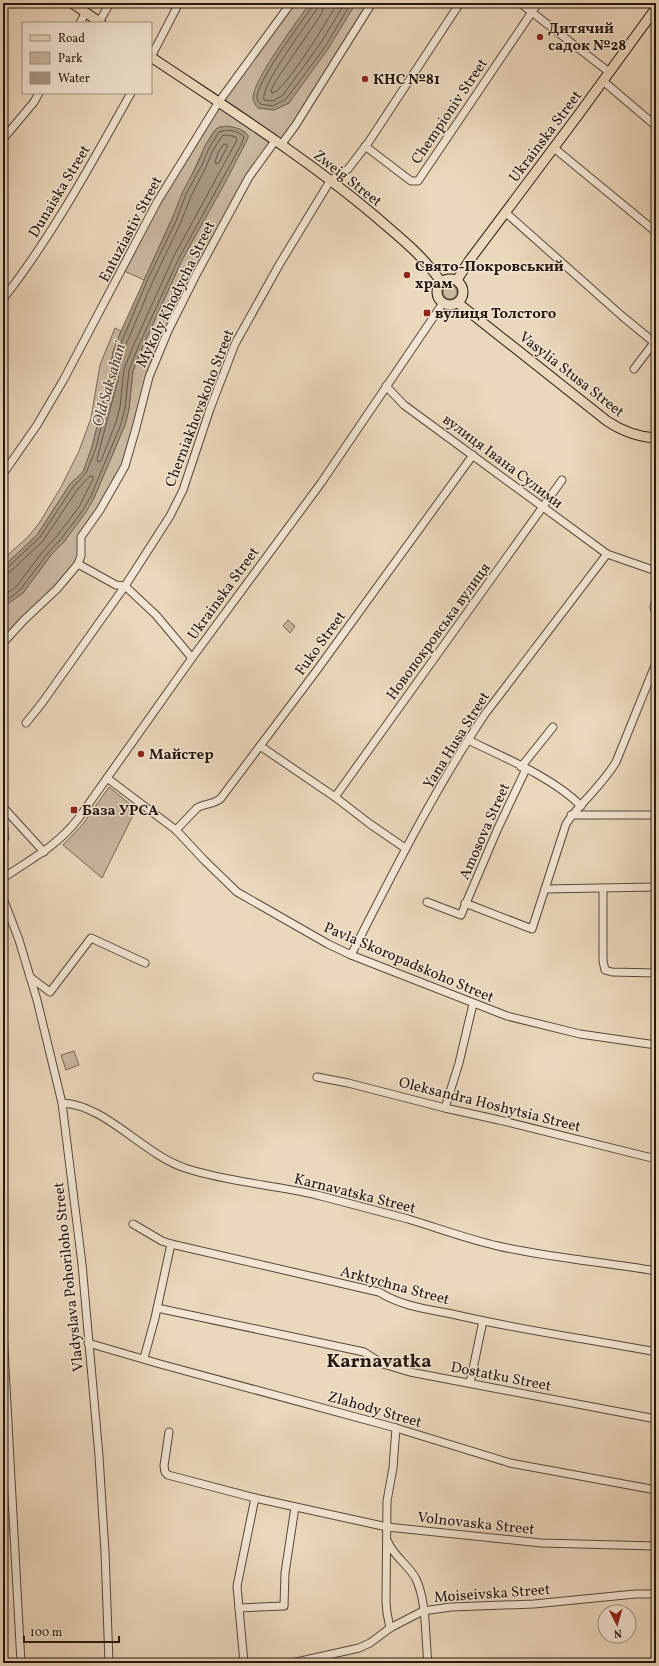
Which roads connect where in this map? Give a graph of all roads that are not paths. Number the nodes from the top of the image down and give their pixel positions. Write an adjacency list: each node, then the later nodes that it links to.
1 (72, 3): 10 (main road)
2 (110, 3): 13 (street)
3 (179, 3): 14 (street)
4 (291, 3): 20 (street, Entuziastiv Street)
5 (372, 3): 23 (street, Mykoly Khodycha Street)
6 (460, 3): 24 (street, Cherniakhovskoho Street)
7 (520, 3): 11 (street)
8 (538, 3): 11 (street, Chempioniv Street)
9 (656, 8): 16 (main road, Ukrainska Street)
10 (86, 12): 12 (street); 13 (main road)
11 (533, 12): 16 (street); 24 (street, Chempioniv Street)
12 (81, 22)
13 (100, 22)
14 (152, 55)
15 (152, 58): 20 (main road, Zweig Street)
16 (609, 72): 17 (main road, Ukrainska Street)
17 (602, 81): 21 (street); 25 (main road, Ukrainska Street)
18 (38, 94): 22 (street)
19 (130, 94): 31 (street, Dunaiska Street)
20 (218, 103): 23 (main road, Zweig Street); 39 (street, Entuziastiv Street)
21 (656, 126)
22 (3, 139)
23 (278, 143): 26 (main road, Zweig Street); 43 (street, Mykoly Khodycha Street)
24 (365, 146): 26 (street, Cherniakhovskoho Street)
25 (554, 148): 27 (main road, Ukrainska Street); 28 (street)
26 (330, 181): 30 (main road, Zweig Street); 45 (street, Cherniakhovskoho Street)
27 (505, 212): 29 (main road, Ukrainska Street); 34 (street)
28 (656, 232)
29 (457, 280): 30 (main road); 33 (main road)
30 (441, 282): 32 (main road)
31 (3, 299)
32 (443, 303): 33 (main road); 36 (street, Ukrainska Street)
33 (458, 303): 37 (main road, Vasylia Stusa Street)
34 (655, 342): 35 (street)
35 (634, 369)
36 (386, 386): 38 (street, вулиця Івана Сулими); 49 (street, Ukrainska Street)
37 (656, 438)
38 (472, 455): 41 (street, вулиця Івана Сулими); 54 (street, Fuko Street)
39 (3, 474)
40 (562, 480): 41 (street, Новопокровська вулиця)
41 (543, 508): 42 (street, вулиця Івана Сулими); 57 (street, Новопокровська вулиця)
42 (607, 554): 44 (street, вулиця Івана Сулими); 53 (street, Yana Husa Street)
43 (78, 564): 45 (street); 48 (street)
44 (656, 571)
45 (125, 586): 49 (street); 51 (street, Cherniakhovskoho Street)
46 (656, 599): 47 (street)
47 (656, 615)
48 (3, 643)
49 (192, 658): 56 (street, Ukrainska Street)
50 (656, 663): 58 (street)
51 (26, 723)
52 (553, 727): 55 (street, Amosova Street)
53 (468, 740): 55 (street); 63 (street, Yana Husa Street)
54 (260, 746): 57 (street); 62 (street, Fuko Street)
55 (524, 768): 58 (street); 71 (street, Amosova Street)
56 (107, 778): 62 (street, Pavla Skoropadskoho Street); 64 (street, Ukrainska Street)
57 (335, 796): 63 (street)
58 (581, 806): 60 (street)
59 (3, 807): 64 (street)
60 (572, 815): 61 (street); 68 (street)
61 (656, 815)
62 (176, 830): 72 (street, Pavla Skoropadskoho Street)
63 (406, 848): 72 (street, Yana Husa Street)
64 (44, 852): 65 (street, Ukrainska Street)
65 (3, 878)
66 (656, 887): 67 (street)
67 (603, 888): 68 (street); 74 (street)
68 (544, 889): 71 (street, Amosova Street)
69 (3, 898): 75 (street, Vladyslava Pohoriloho Street)
70 (426, 902): 71 (street, Amosova Street)
71 (465, 903)
72 (351, 955): 76 (street, Pavla Skoropadskoho Street)
73 (145, 963): 75 (street)
74 (656, 973)
75 (30, 977): 80 (street, Vladyslava Pohoriloho Street)
76 (473, 1004): 78 (street, Pavla Skoropadskoho Street); 81 (street)
77 (656, 1017): 78 (street)
78 (655, 1045)
79 (317, 1077): 81 (street, Oleksandra Hoshytsia Street)
80 (62, 1103): 85 (street, Karnavatska Street); 89 (street, Vladyslava Pohoriloho Street)
81 (445, 1108): 82 (street, Oleksandra Hoshytsia Street)
82 (656, 1159)
83 (133, 1224): 84 (street, Arktychna Street)
84 (171, 1244): 86 (street); 87 (street, Arktychna Street)
85 (656, 1271)
86 (157, 1308): 91 (street); 92 (street, Dostatku Street)
87 (483, 1321): 90 (street, Arktychna Street); 92 (street)
88 (3, 1331): 106 (street)
89 (88, 1343): 91 (street, Zlahody Street); 107 (street, Vladyslava Pohoriloho Street)
90 (656, 1352)
91 (144, 1358): 94 (street, Zlahody Street)
92 (470, 1383): 93 (street, Dostatku Street)
93 (656, 1419)
94 (396, 1428): 96 (street, Zlahody Street); 99 (street)
95 (169, 1432): 97 (street, Volnovaska Street)
96 (656, 1490)
97 (255, 1498): 98 (street, Volnovaska Street); 103 (street)
98 (295, 1507): 99 (street, Volnovaska Street); 103 (street)
99 (387, 1527): 100 (street); 101 (street, Volnovaska Street)
100 (386, 1539): 104 (street); 105 (street)
101 (656, 1546)
102 (656, 1594): 104 (street, Moiseivska Street)
103 (239, 1608): 108 (street)
104 (423, 1611): 105 (street, Moiseivska Street); 110 (street)
105 (390, 1628): 109 (street, Moiseivska Street)
106 (21, 1663)
107 (109, 1663)
108 (244, 1663)
109 (292, 1663)
110 (428, 1663)

